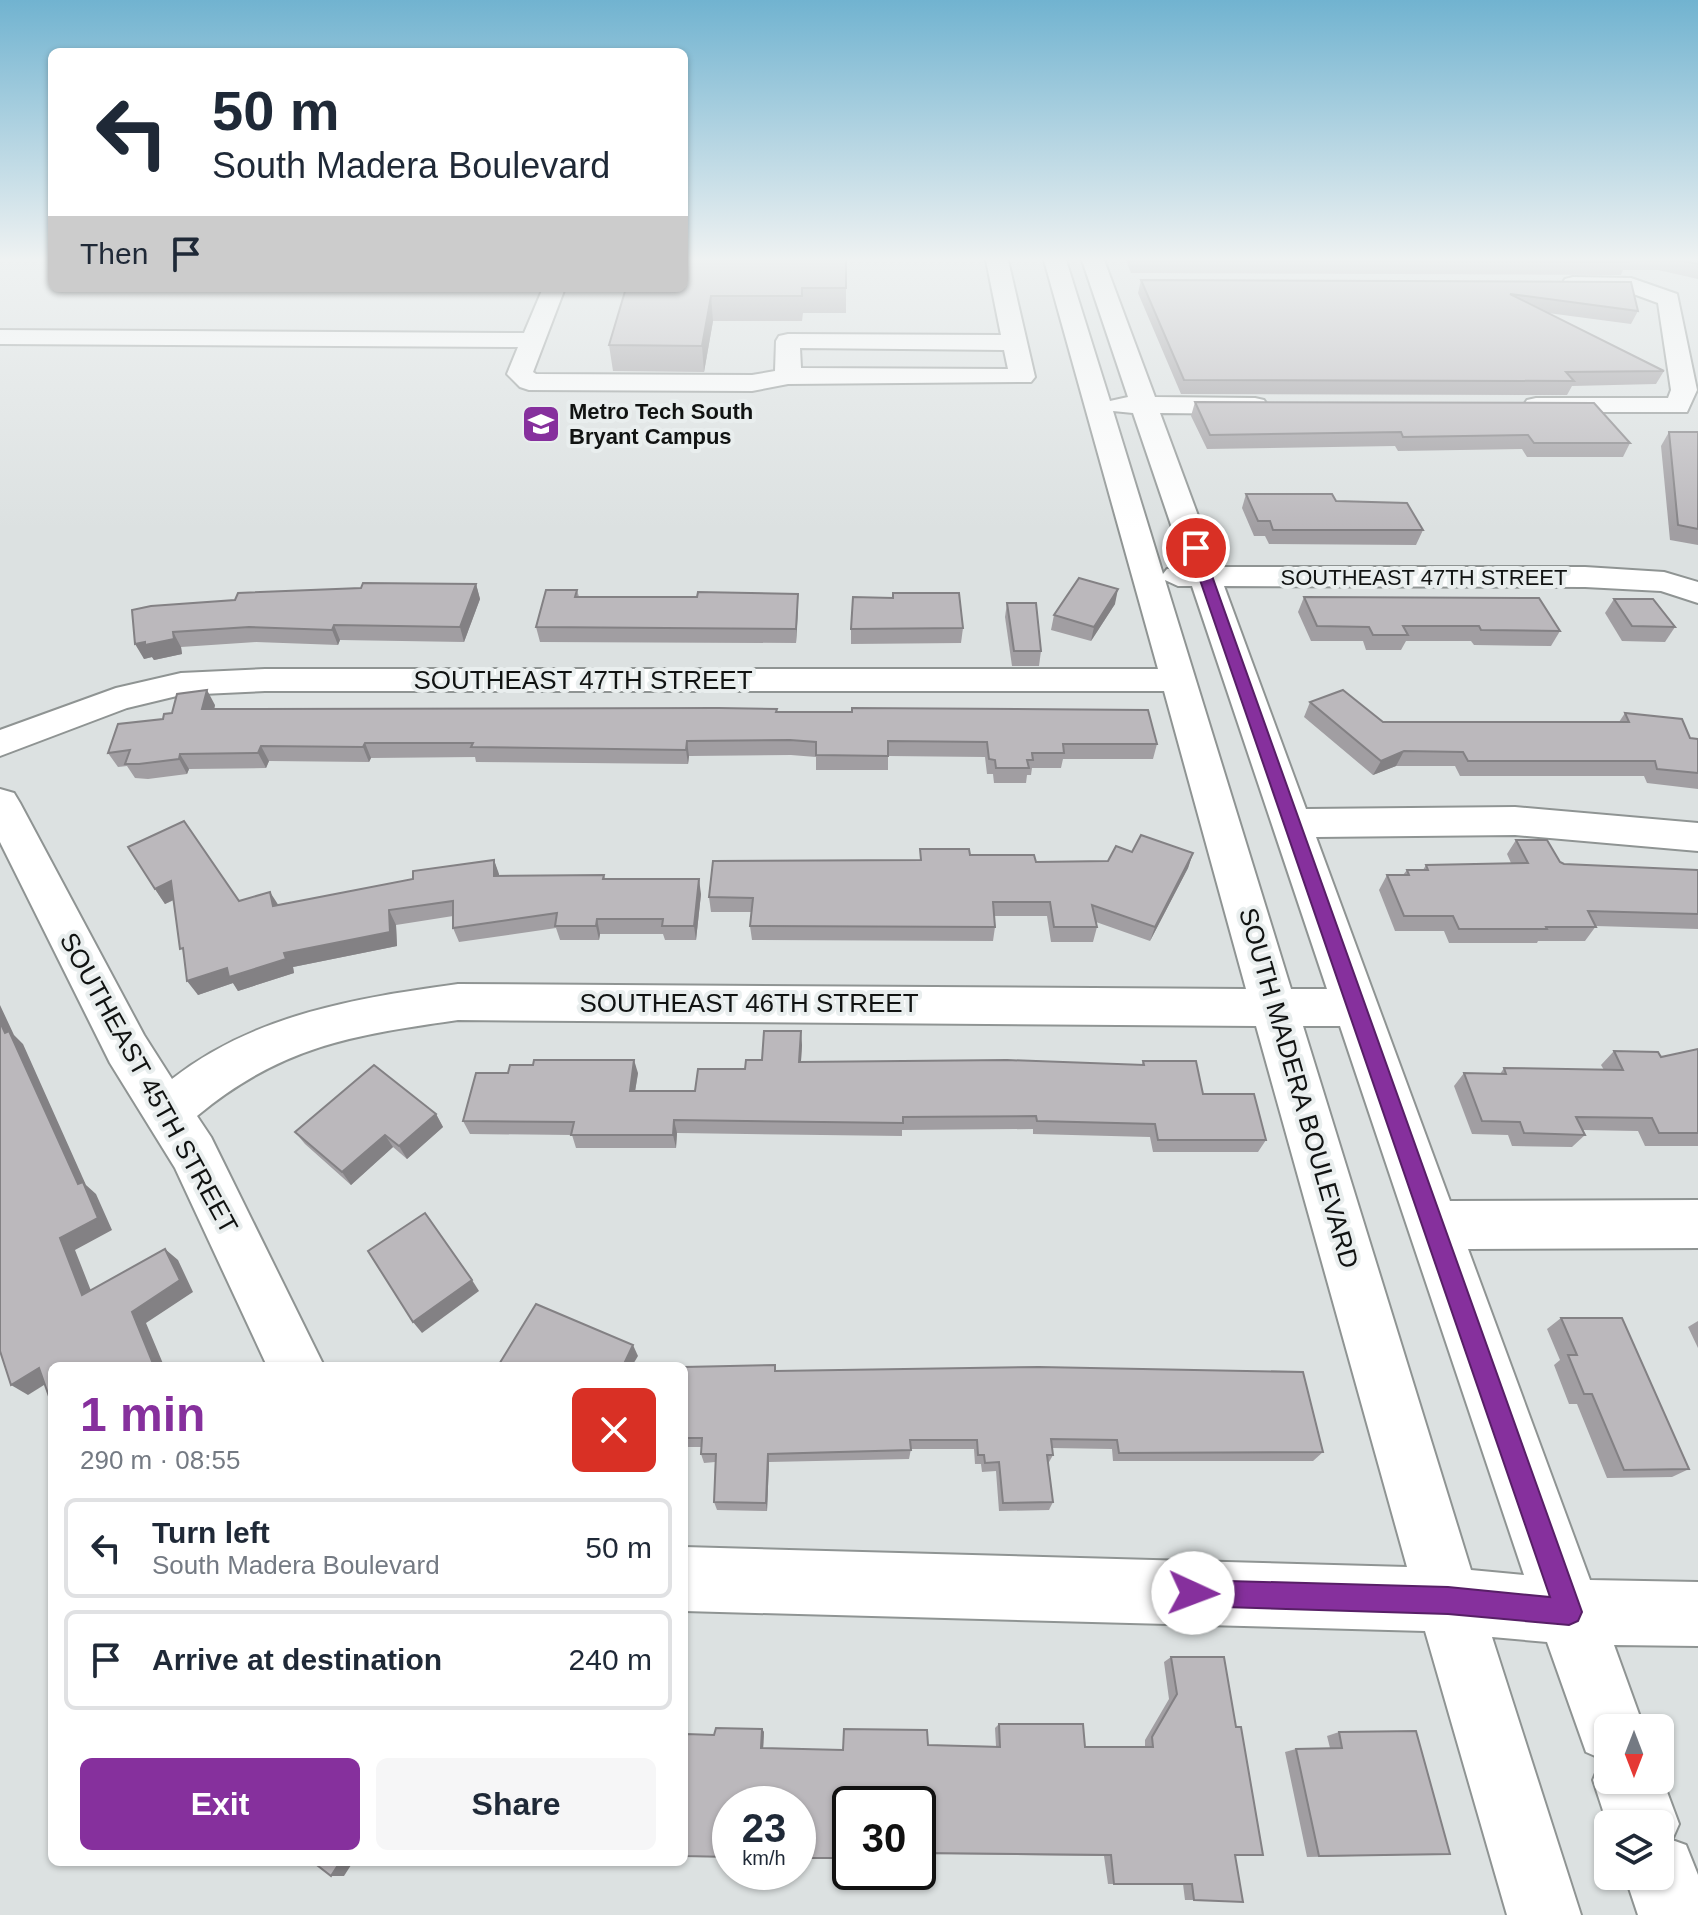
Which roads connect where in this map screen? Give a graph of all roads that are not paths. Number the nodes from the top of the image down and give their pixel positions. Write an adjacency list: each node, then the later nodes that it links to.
1 (529, 349): 7 (street)
2 (788, 349): 7 (street)
3 (1016, 349): 7 (street)
4 (1094, 349): 8 (street, SOUTH MADERA BOULEVARD)
5 (1121, 349): 9 (street, SOUTH MADERA BOULEVARD)
6 (1678, 349): 11 (street)
7 (788, 376)
8 (1098, 405): 9 (street); 12 (street, SOUTH MADERA BOULEVARD)
9 (1145, 405): 10 (street); 13 (street, SOUTH MADERA BOULEVARD)
10 (1288, 406)
11 (1510, 406)
12 (1148, 576): 13 (street, SOUTHEAST 47TH STREET); 15 (street, SOUTH MADERA BOULEVARD)
13 (1206, 576): 14 (street, SOUTHEAST 47TH STREET); 18 (street, SOUTH MADERA BOULEVARD)
14 (1698, 593)
15 (1176, 680): 16 (street, SOUTHEAST 47TH STREET); 20 (street, SOUTH MADERA BOULEVARD)
16 (0, 744)
17 (0, 803): 22 (street, SOUTHEAST 45TH STREET)
18 (1292, 823): 19 (street); 21 (street, SOUTH MADERA BOULEVARD)
19 (1698, 837)
20 (1277, 1008): 21 (street, SOUTHEAST 46TH STREET); 22 (street, SOUTHEAST 46TH STREET); 27 (street, SOUTH MADERA BOULEVARD)
21 (1356, 1008): 24 (street, SOUTH MADERA BOULEVARD)
22 (168, 1111): 25 (street, SOUTHEAST 45TH STREET)
23 (1698, 1224): 24 (street)
24 (1433, 1225): 28 (street, SOUTH MADERA BOULEVARD)
25 (294, 1362)
26 (688, 1579): 27 (street)
27 (1448, 1600): 28 (street); 32 (street, SOUTH MADERA BOULEVARD)
28 (1569, 1612): 29 (street); 30 (street, SOUTH MADERA BOULEVARD)
29 (1698, 1614)
30 (1605, 1714)
31 (1666, 1890): 33 (street)
32 (1544, 1915)
33 (1675, 1915)

